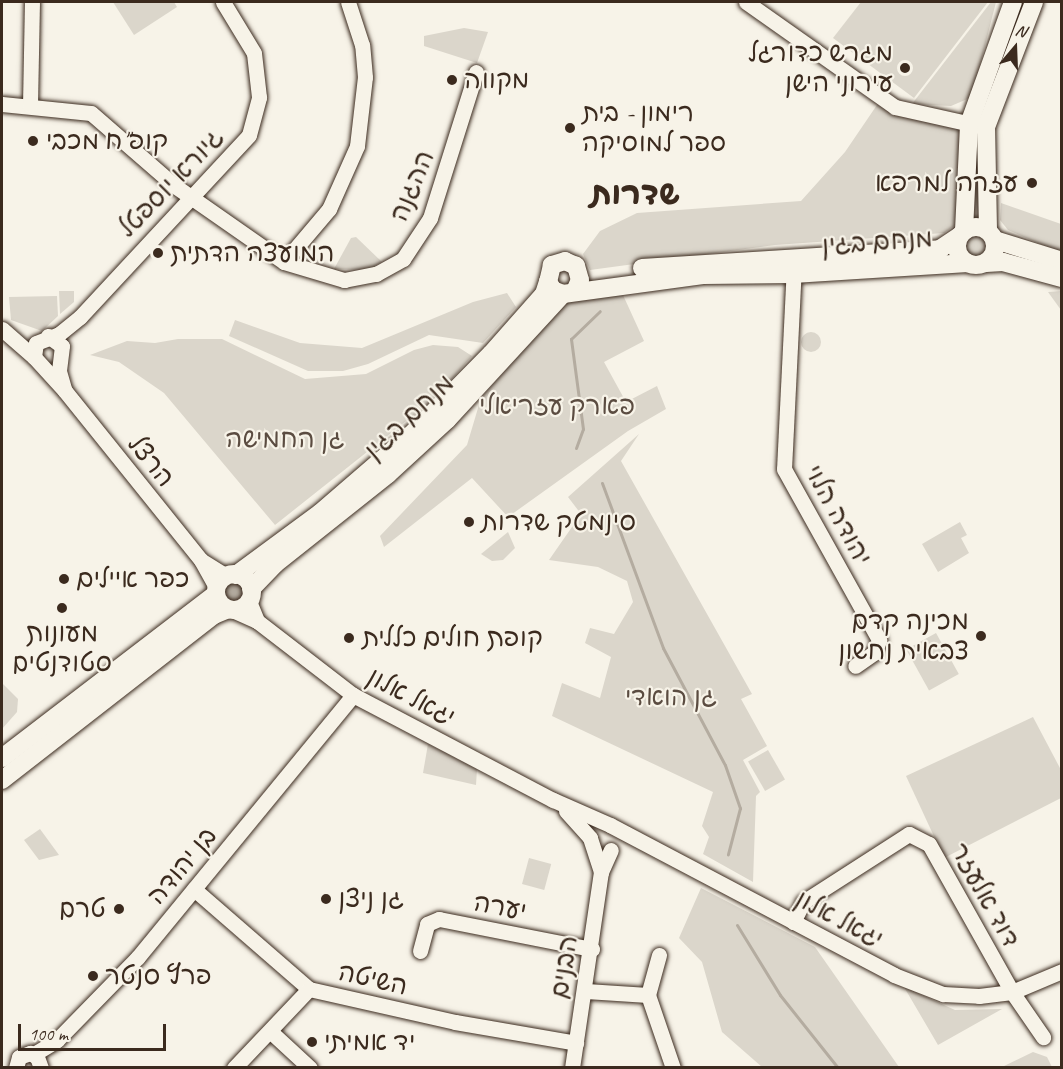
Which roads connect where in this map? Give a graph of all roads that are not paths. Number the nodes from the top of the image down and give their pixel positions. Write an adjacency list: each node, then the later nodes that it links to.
1 (32, 2): 9 (street)
2 (223, 2): 11 (street, גיורא יוספטל)
3 (348, 2): 15 (street)
4 (746, 2): 10 (street)
5 (1013, 2): 10 (main road)
6 (1034, 2): 10 (main road)
7 (476, 72): 15 (street, ההגנה)
8 (2, 104): 9 (street, ההגנה)
9 (30, 105): 11 (street, ההגנה)
10 (977, 125): 12 (main road); 13 (main road)
11 (192, 198): 15 (street, ההגנה); 22 (street, גיורא יוספטל)
12 (962, 233): 13 (main road); 16 (main road); 17 (main road, מנחם בגין)
13 (991, 235): 14 (main road); 16 (main road)
14 (1062, 261)
15 (284, 262)
16 (977, 263): 17 (main road, מנחם בגין); 19 (main road, מנחם בגין)
17 (794, 268): 18 (main road, מנחם בגין); 21 (main road, מנחם בגין); 32 (street, יהודה הלוי)
18 (580, 272): 20 (main road); 21 (main road)
19 (1062, 278)
20 (548, 282): 21 (main road); 28 (main road, מנחם בגין)
21 (569, 292): 29 (main road, מנחם בגין)
22 (80, 317): 24 (street, גיורא יוספטל); 25 (street, גיורא יוספטל)
23 (2, 328): 24 (street, הרצל); 26 (street, הרצל)
24 (46, 337): 25 (street); 26 (street)
25 (62, 357): 26 (street); 27 (street)
26 (37, 360): 27 (street, הרצל)
27 (65, 391): 28 (street, הרצל)
28 (224, 583): 29 (main road); 30 (main road); 34 (main road, מנחם בגין)
29 (250, 595): 30 (main road, מנחם בגין); 31 (street)
30 (230, 609): 31 (street, יגאל אלון); 35 (main road)
31 (257, 621): 33 (street, יגאל אלון)
32 (855, 666)
33 (353, 695): 36 (street, יגאל אלון); 42 (street, בן יהודה)
34 (2, 758)
35 (2, 780)
36 (553, 800): 37 (street, יגאל אלון); 38 (street, יגאל אלון)
37 (609, 826): 38 (street); 39 (street, יגאל אלון); 40 (street)
38 (592, 842): 40 (street); 41 (street, הבנים)
39 (654, 848): 40 (street, יגאל אלון); 43 (street, יגאל אלון)
40 (613, 849): 41 (street, הבנים)
41 (601, 872): 44 (street, הבנים)
42 (194, 890): 48 (street, השיטה); 55 (street, בן יהודה)
43 (793, 922): 50 (street, יגאל אלון); 50 (street, דוד אלעזר)
44 (592, 949): 45 (street, יערה); 49 (street, הבנים)
45 (420, 951)
46 (659, 955): 51 (street)
47 (1062, 971): 50 (street, יגאל אלון)
48 (309, 988): 52 (street); 54 (street, השיטה)
49 (586, 991): 51 (street); 54 (street, הבנים)
50 (1012, 992): 53 (street)
51 (648, 995): 60 (street)
52 (271, 1032): 57 (street); 58 (street)
53 (1042, 1037)
54 (576, 1043): 59 (street, הבנים)
55 (37, 1061): 56 (street, בן יהודה)
56 (16, 1068)
57 (234, 1068)
58 (310, 1068)
59 (572, 1068)
60 (673, 1068)

